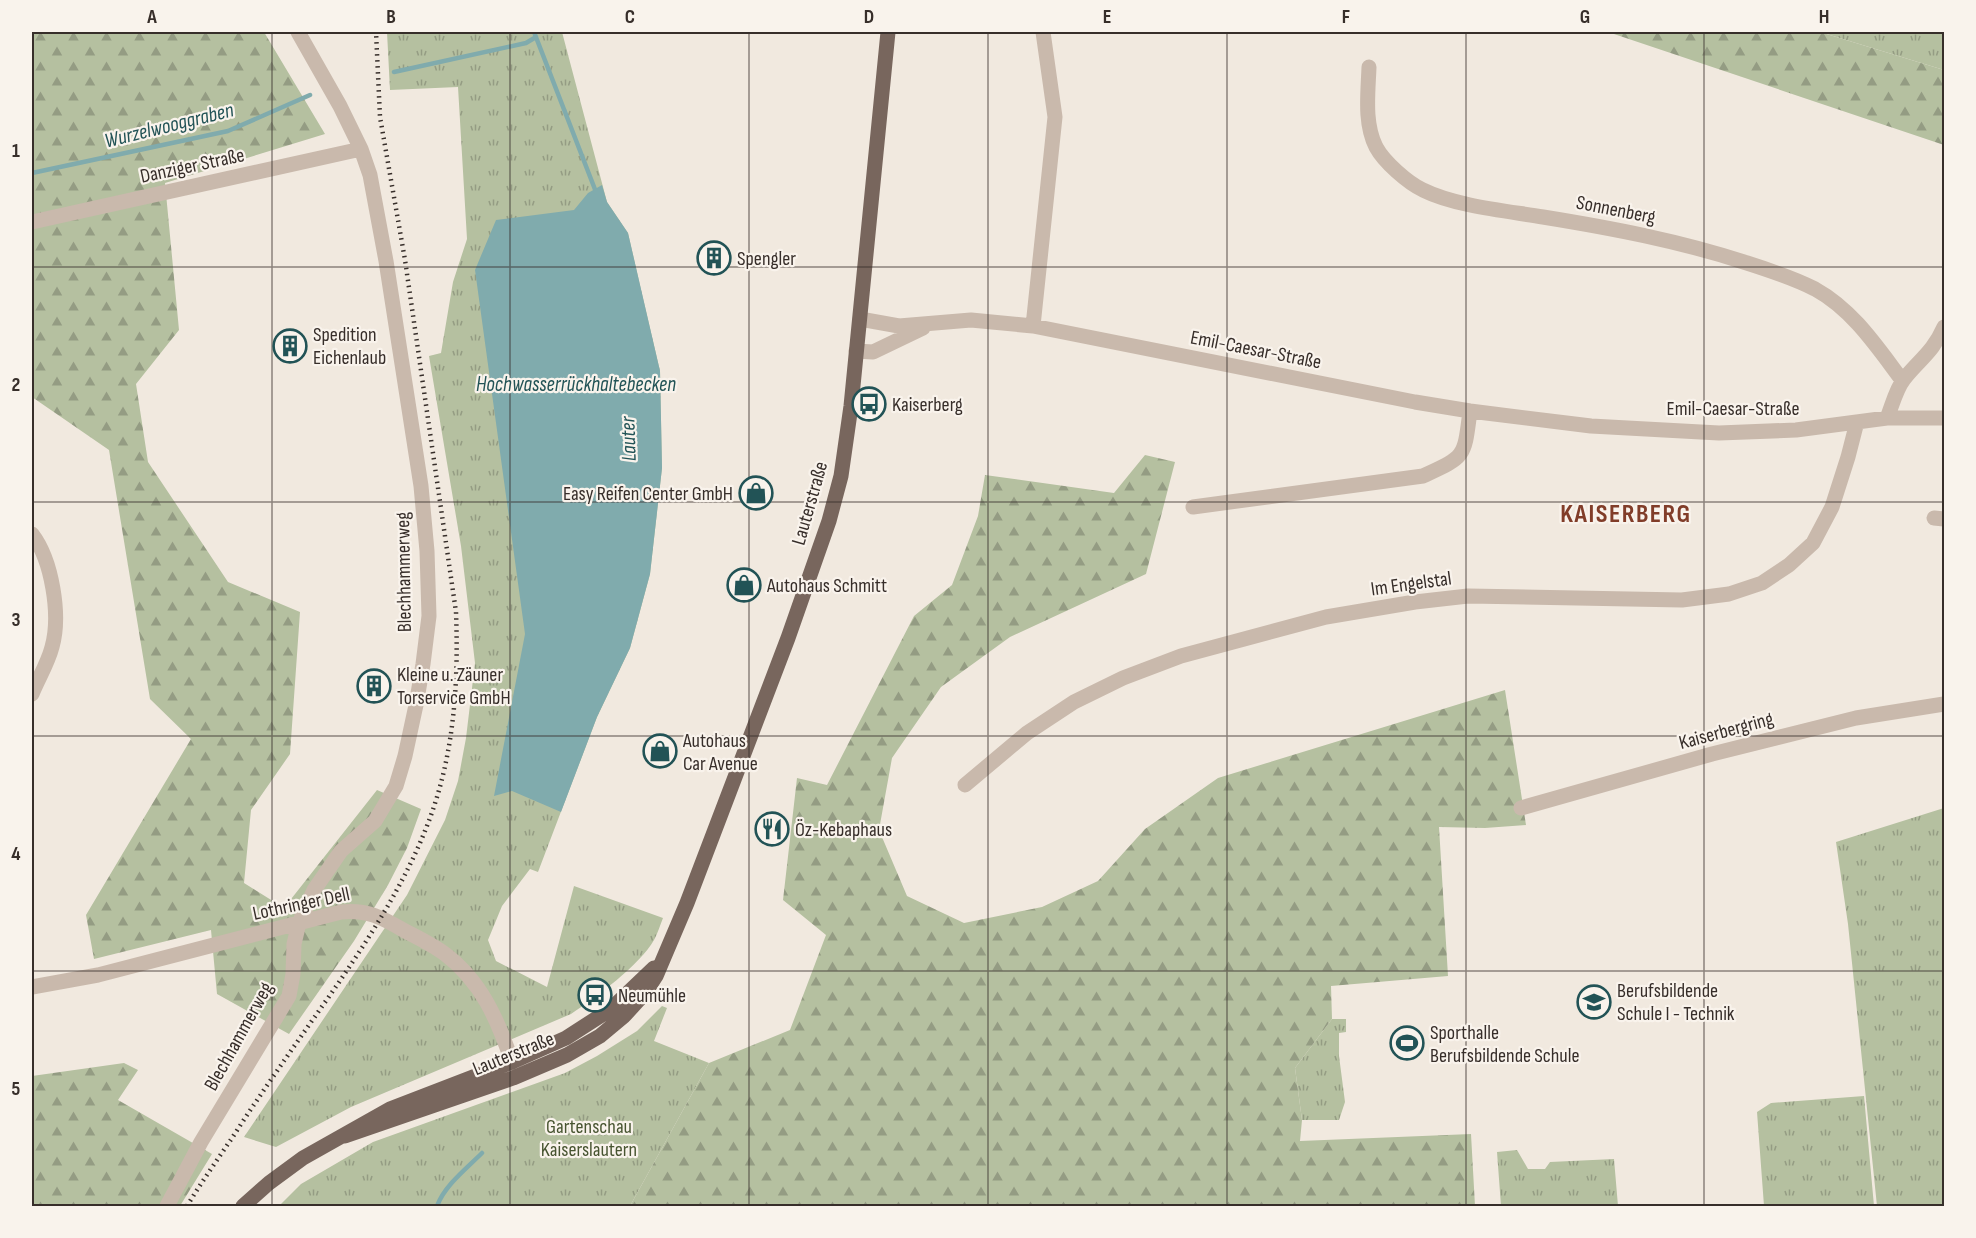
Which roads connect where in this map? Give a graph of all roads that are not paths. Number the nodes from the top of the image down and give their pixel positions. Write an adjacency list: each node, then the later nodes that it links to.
1 (298, 32): 5 (street, Blechhammerweg)
2 (888, 32): 7 (main road, Lauterstraße)
3 (1042, 32): 9 (street)
4 (1369, 67): 12 (street, Sonnenberg)
5 (361, 149): 6 (street, Danziger Straße); 23 (street, Blechhammerweg)
6 (32, 222)
7 (860, 319): 8 (street, Emil-Caesar-Straße); 11 (main road, Lauterstraße)
8 (930, 325): 9 (street, Emil-Caesar-Straße); 11 (street, Emil-Caesar-Straße)
9 (1033, 326): 13 (street, Emil-Caesar-Straße)
10 (1944, 327): 12 (street)
11 (856, 351): 24 (main road, Lauterstraße)
12 (1902, 380): 15 (street)
13 (1470, 411): 16 (street, Emil-Caesar-Straße); 17 (street)
14 (1942, 417): 15 (street, Emil-Caesar-Straße)
15 (1887, 418): 16 (street, Emil-Caesar-Straße)
16 (1857, 422): 21 (street, Im Engelstal)
17 (1193, 507)
18 (32, 534): 19 (street)
19 (32, 694)
20 (1944, 704): 22 (street, Kaiserbergring)
21 (965, 785)
22 (1521, 808)
23 (299, 923): 25 (street, Lothringer Dell); 26 (street, Lothringer Dell); 29 (street, Blechhammerweg)
24 (662, 960): 26 (main road, Lauterstraße); 27 (main road, Lauterstraße)
25 (32, 987)
26 (512, 1062): 27 (main road); 28 (main road, Lauterstraße)
27 (540, 1068): 28 (main road, Lauterstraße)
28 (345, 1136): 30 (main road, Lauterstraße)
29 (167, 1206)
30 (243, 1206)

